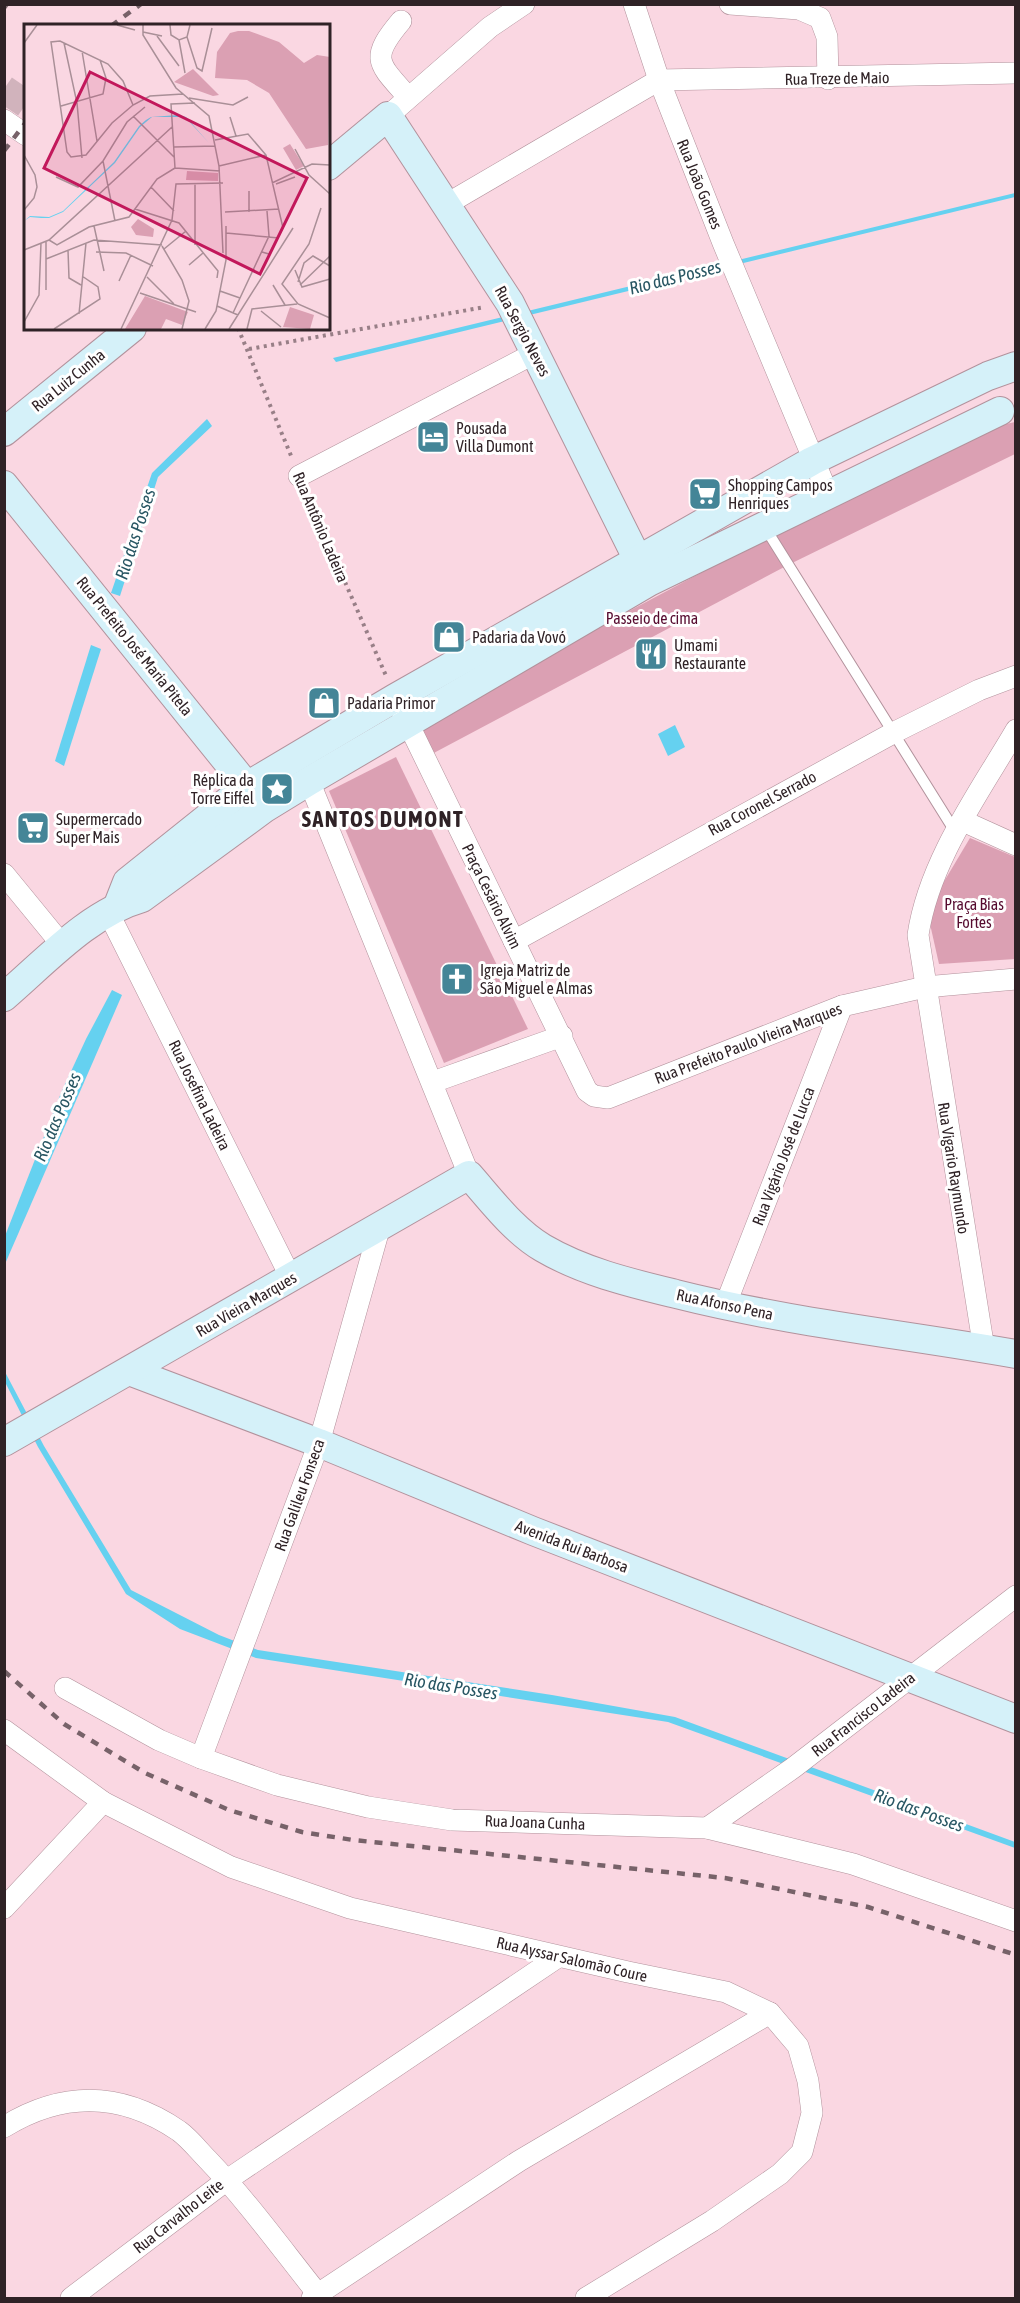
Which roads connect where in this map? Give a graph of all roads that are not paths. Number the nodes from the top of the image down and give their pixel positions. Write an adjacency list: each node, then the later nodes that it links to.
1 (524, 4): 8 (street)
2 (634, 4): 7 (street, Rua João Gomes)
3 (730, 4): 6 (street)
4 (401, 21): 8 (street)
5 (1016, 74): 6 (street, Rua Treze de Maio)
6 (828, 79): 7 (street, Rua Treze de Maio)
7 (659, 80): 11 (street); 16 (street, Rua João Gomes)
8 (408, 97): 9 (street)
9 (387, 116): 10 (main road); 11 (main road, Rua Sergio Neves)
10 (330, 164)
11 (447, 204): 12 (main road, Rua Sergio Neves)
12 (520, 324): 17 (street); 21 (main road, Rua Sergio Neves)
13 (130, 330): 15 (main road, Rua Luiz Cunha)
14 (1007, 390): 16 (main road); 19 (main road)
15 (4, 432)
16 (812, 461): 19 (street, Rua João Gomes); 21 (main road)
17 (299, 476)
18 (4, 485): 29 (main road, Rua Prefeito José Maria Pitela)
19 (828, 494): 20 (main road)
20 (764, 526): 22 (main road); 27 (lane)
21 (637, 558): 22 (main road); 24 (main road)
22 (556, 636): 25 (main road)
23 (1016, 676): 27 (street, Rua Coronel Serrado)
24 (395, 698): 25 (street); 28 (main road); 29 (main road)
25 (408, 723): 28 (main road); 35 (street, Praça Cesário Alvim)
26 (1016, 730): 31 (street)
27 (893, 733): 31 (lane); 35 (street, Rua Coronel Serrado)
28 (309, 781): 30 (main road); 42 (street)
29 (247, 786): 30 (main road, Rua Prefeito José Maria Pitela); 34 (main road)
30 (265, 808): 34 (main road)
31 (960, 827): 32 (street); 38 (street)
32 (1016, 844)
33 (4, 874): 36 (street)
34 (113, 908): 36 (main road); 46 (street, Rua Josefina Ladeira)
35 (514, 941): 41 (street, Praça Cesário Alvim)
36 (63, 946): 39 (main road)
37 (1016, 979): 38 (street)
38 (925, 987): 40 (street, Rua Prefeito Paulo Vieira Marques); 48 (street, Rua Vigario Raymundo)
39 (4, 997)
40 (842, 1006): 43 (street, Rua Prefeito Paulo Vieira Marques); 47 (street, Rua Vigário José de Lucca)
41 (562, 1036): 42 (street); 43 (street, Praça Cesário Alvim)
42 (433, 1082): 44 (street)
43 (608, 1098)
44 (469, 1175): 45 (main road, Rua Vieira Marques); 47 (main road, Rua Afonso Pena)
45 (380, 1227): 46 (main road, Rua Vieira Marques); 52 (street, Rua Galileu Fonseca)
46 (291, 1278): 50 (main road, Rua Vieira Marques)
47 (725, 1306): 48 (main road, Rua Afonso Pena)
48 (984, 1349): 49 (main road, Rua Afonso Pena)
49 (1016, 1354)
50 (129, 1371): 51 (main road, Rua Vieira Marques); 52 (main road, Avenida Rui Barbosa)
51 (22, 1432)
52 (319, 1443): 54 (main road, Avenida Rui Barbosa); 58 (street, Rua Galileu Fonseca)
53 (1016, 1596): 54 (street, Rua Francisco Ladeira)
54 (909, 1677): 56 (main road, Avenida Rui Barbosa); 60 (street, Rua Francisco Ladeira)
55 (65, 1688): 58 (street, Rua Joana Cunha)
56 (1016, 1719)
57 (4, 1730): 59 (street, Rua Ayssar Salomão Coure)
58 (201, 1758): 60 (street, Rua Joana Cunha)
59 (103, 1802): 61 (street); 63 (street, Rua Ayssar Salomão Coure)
60 (707, 1828): 62 (street, Rua Joana Cunha)
61 (4, 1908)
62 (1016, 1921)
63 (558, 1957): 64 (street, Rua Ayssar Salomão Coure); 66 (street)
64 (770, 2013): 67 (street); 69 (street, Rua Ayssar Salomão Coure)
65 (4, 2127): 66 (street, Rua Carvalho Leite)
66 (227, 2180): 67 (street); 68 (street, Rua Carvalho Leite)
67 (317, 2297)
68 (70, 2298)
69 (586, 2298)

